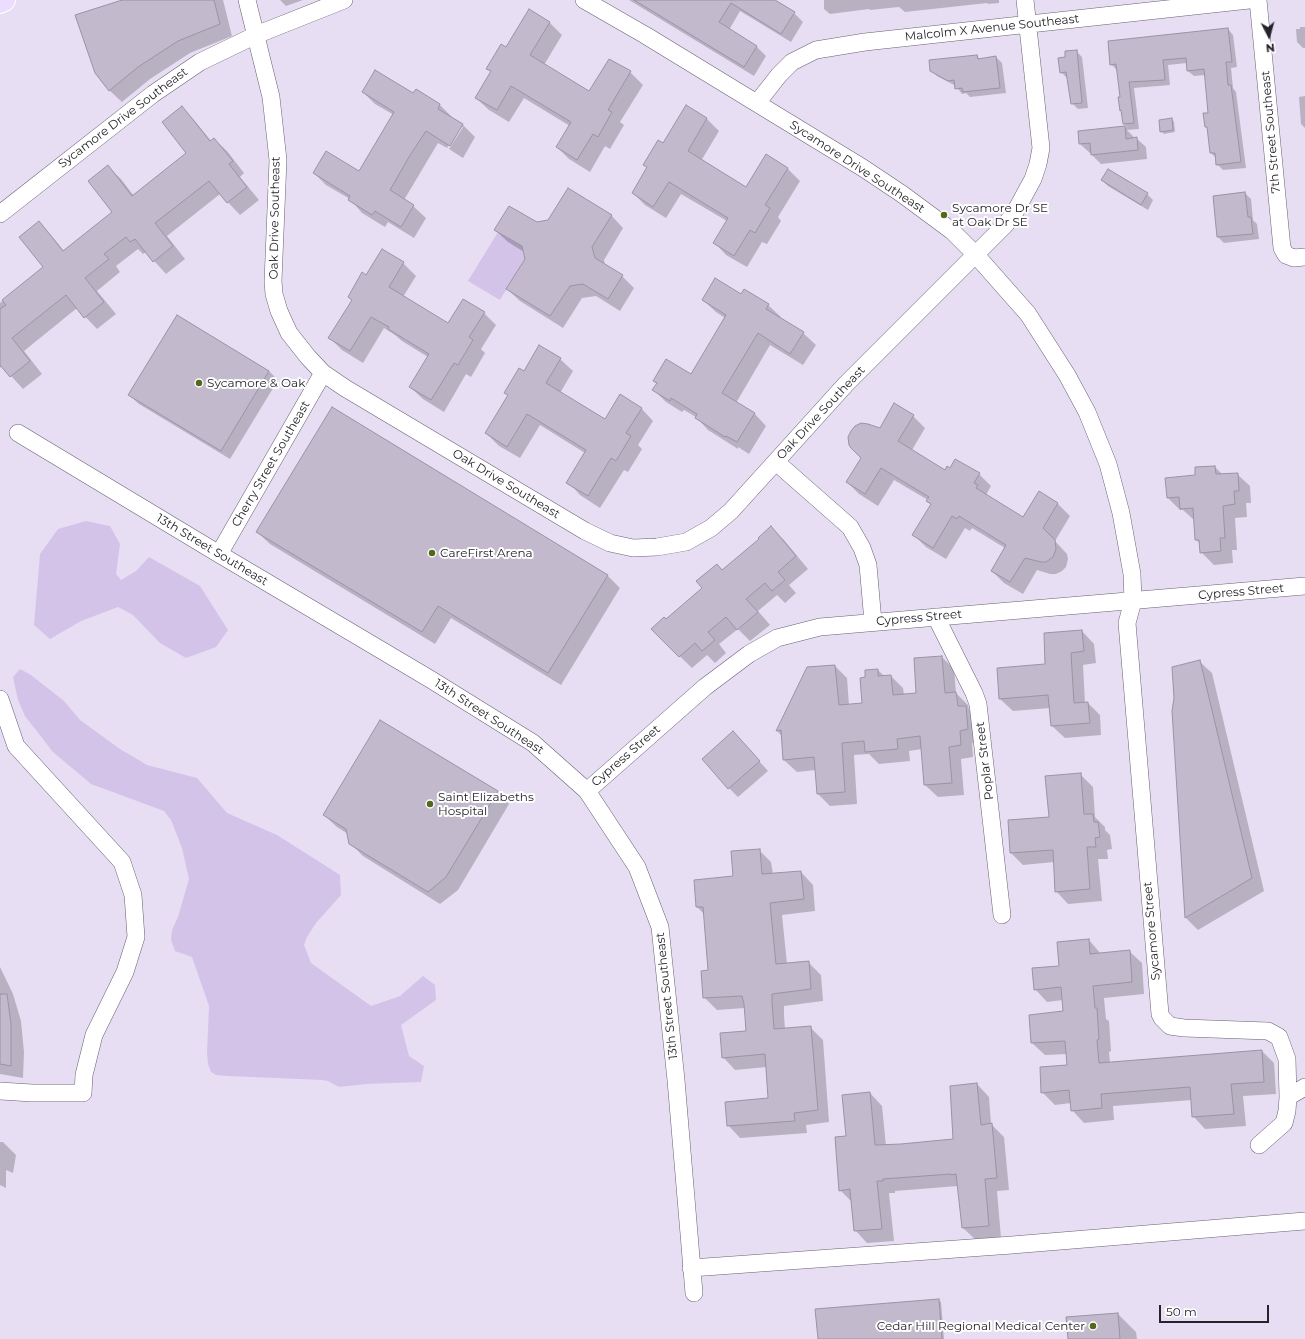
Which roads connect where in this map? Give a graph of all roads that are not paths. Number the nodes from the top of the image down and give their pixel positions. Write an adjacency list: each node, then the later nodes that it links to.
1 (4, 0): 8 (main road)
2 (247, 0): 10 (street, Oak Drive Southeast)
3 (344, 0): 10 (street, Sycamore Drive Southeast)
4 (584, 0): 11 (street, Sycamore Drive Southeast)
5 (1025, 0): 9 (street, Oak Drive Southeast)
6 (1249, 0): 9 (street, Malcolm X Avenue Southeast)
7 (1258, 0): 14 (street, 7th Street Southeast)
8 (0, 2)
9 (1027, 24): 11 (street, Malcolm X Avenue Southeast); 13 (street, Oak Drive Southeast)
10 (256, 35): 12 (street, Sycamore Drive Southeast); 15 (street, Oak Drive Southeast)
11 (757, 103): 13 (street, Sycamore Drive Southeast)
12 (0, 214)
13 (975, 254): 17 (street, Oak Drive Southeast); 20 (street, Sycamore Drive Southeast)
14 (1300, 257)
15 (324, 373): 17 (street, Oak Drive Southeast); 18 (street, Cherry Street Southeast)
16 (18, 433): 18 (street, 13th Street Southeast)
17 (776, 462): 22 (street)
18 (219, 554): 24 (street, 13th Street Southeast)
19 (1305, 586): 20 (street, Cypress Street)
20 (1133, 601): 21 (street, Cypress Street); 28 (street, Sycamore Street)
21 (936, 616): 22 (street, Cypress Street); 25 (street, Poplar Street)
22 (874, 622): 24 (street, Cypress Street)
23 (0, 699): 27 (street)
24 (587, 791): 31 (street, 13th Street Southeast)
25 (1002, 915)
26 (1305, 1087): 28 (street)
27 (0, 1091)
28 (1288, 1097): 29 (street, Sycamore Street)
29 (1259, 1145)
30 (1305, 1221): 31 (street)
31 (691, 1268): 32 (street, 13th Street Southeast)
32 (694, 1293)

